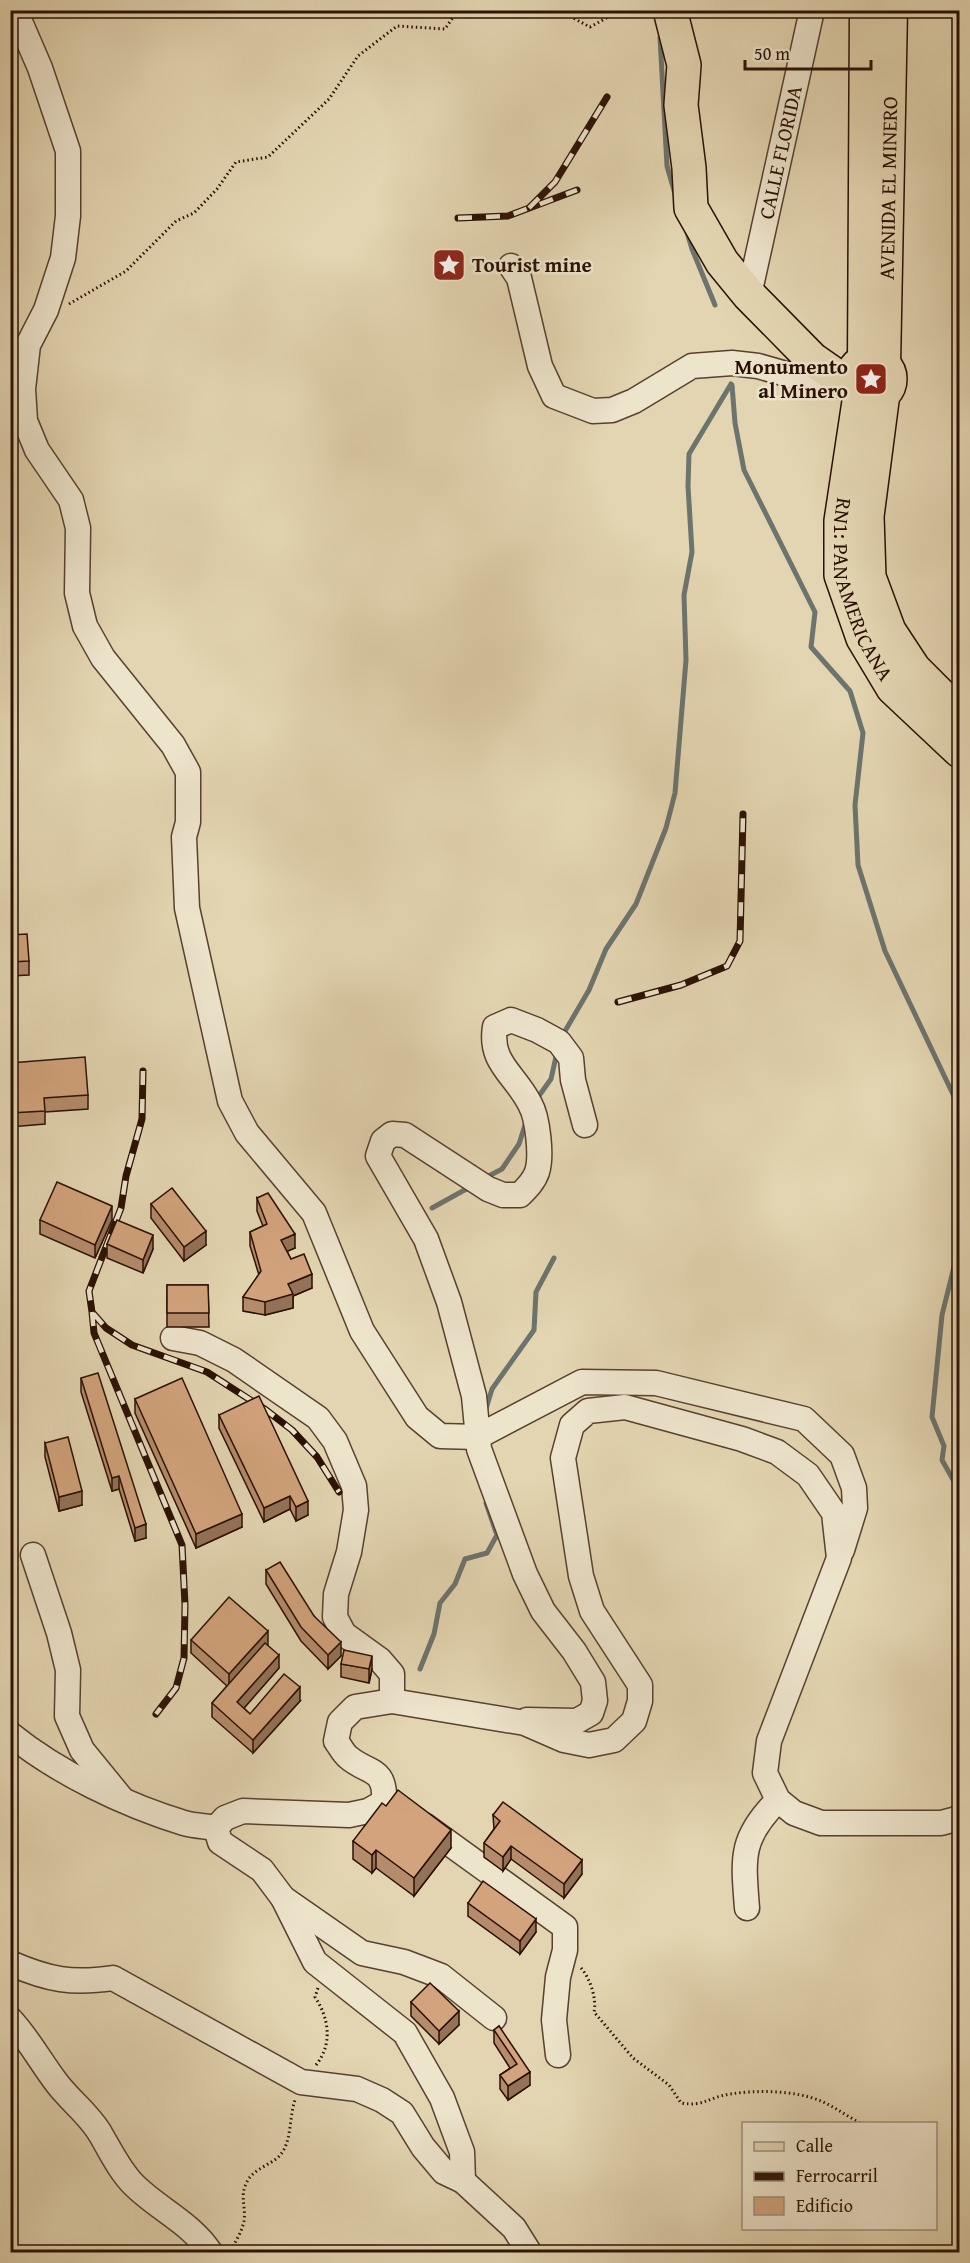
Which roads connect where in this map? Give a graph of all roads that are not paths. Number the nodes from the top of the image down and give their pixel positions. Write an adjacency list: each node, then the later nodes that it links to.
1 (15, 10): 13 (street)
2 (670, 10): 7 (highway)
3 (812, 10): 7 (street, CALLE FLORIDA)
4 (865, 10): 8 (main road, AVENIDA EL MINERO)
5 (892, 10): 8 (main road, AVENIDA EL MINERO)
6 (511, 266): 8 (street)
7 (749, 296): 8 (highway)
8 (866, 380): 9 (highway, RN1: PANAMERICANA); 10 (highway, RN1: PANAMERICANA)
9 (960, 715)
10 (960, 751)
11 (585, 1125): 13 (street)
12 (173, 1338): 16 (street)
13 (477, 1437): 15 (street); 17 (street)
14 (33, 1555): 19 (street)
15 (839, 1558): 17 (street); 21 (street)
16 (392, 1701): 17 (street); 20 (street)
17 (507, 1720)
18 (10, 1734): 19 (street)
19 (122, 1799): 23 (street)
20 (384, 1799): 23 (street); 29 (street)
21 (778, 1800): 22 (street); 25 (street)
22 (960, 1818)
23 (216, 1828): 24 (street)
24 (283, 1898): 27 (street); 30 (street)
25 (747, 1908)
26 (10, 1963): 30 (street)
27 (494, 2018)
28 (10, 2019): 32 (street)
29 (558, 2055)
30 (463, 2181): 31 (street)
31 (531, 2251)
32 (210, 2253)

